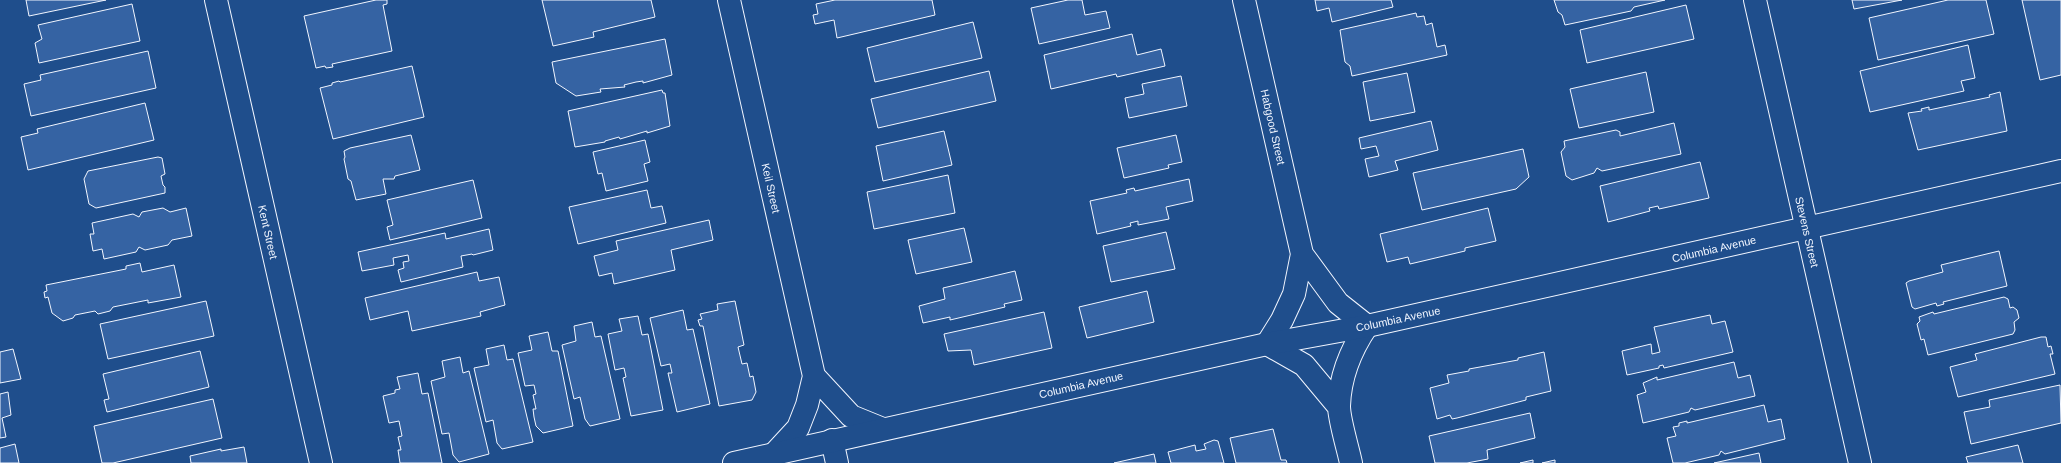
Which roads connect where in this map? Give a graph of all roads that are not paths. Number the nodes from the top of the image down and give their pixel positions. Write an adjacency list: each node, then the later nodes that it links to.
1 (216, 0): 15 (street, Kent Street)
2 (729, 0): 10 (street, Keil Street)
3 (1244, 0): 7 (street, Habgood Street)
4 (1755, 0): 6 (street, Stevens Street)
5 (2061, 171): 6 (street, Columbia Avenue)
6 (1806, 228): 8 (street, Columbia Avenue); 19 (street, Stevens Street)
7 (1302, 254): 8 (street, Habgood Street); 9 (street, Habgood Street)
8 (1367, 326): 9 (street, Columbia Avenue); 11 (street)
9 (1267, 344): 11 (street); 12 (street, Columbia Avenue)
10 (814, 376): 12 (street); 14 (street, Keil Street)
11 (1339, 407): 18 (street)
12 (883, 429): 13 (street, Columbia Avenue)
13 (832, 440): 14 (street, Columbia Avenue); 17 (street)
14 (774, 454): 16 (street, Columbia Avenue)
15 (321, 463)
16 (734, 463)
17 (837, 463)
18 (1351, 463)
19 (1860, 463)

